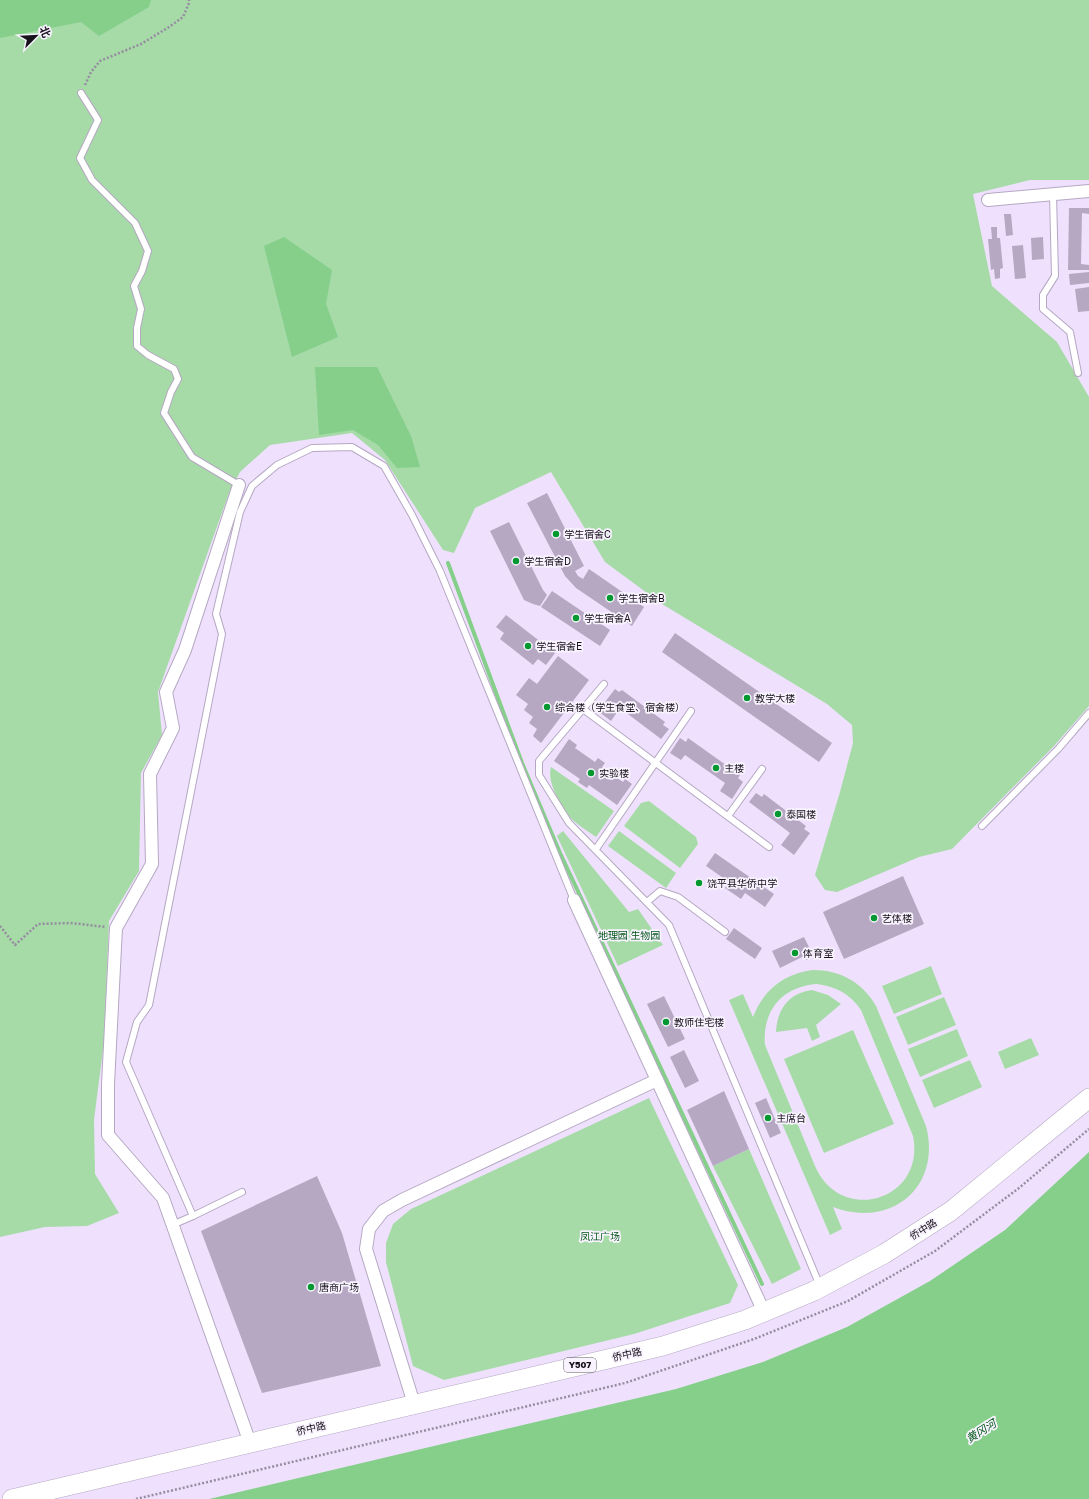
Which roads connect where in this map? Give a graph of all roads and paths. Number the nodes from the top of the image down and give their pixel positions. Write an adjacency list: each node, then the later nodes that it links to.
1 (189, 0): 2 (path)
2 (82, 93): 7 (lane)
3 (1089, 191): 4 (street)
4 (1053, 194): 5 (street); 6 (lane)
5 (988, 200)
6 (1078, 373)
7 (239, 485): 21 (street)
8 (604, 684): 9 (lane)
9 (583, 709): 12 (lane); 17 (lane)
10 (691, 711): 12 (lane)
11 (1089, 714): 15 (lane)
12 (655, 762): 14 (lane); 17 (lane)
13 (762, 769): 14 (lane)
14 (728, 816): 16 (lane)
15 (982, 826)
16 (769, 847)
17 (596, 849): 19 (lane)
18 (574, 900): 23 (street); 26 (lane)
19 (647, 902): 22 (lane); 28 (lane)
20 (0, 926): 21 (path)
21 (116, 928): 27 (street)
22 (725, 932)
23 (657, 1080): 29 (street); 30 (street)
24 (1089, 1098): 28 (main road, 侨中路 / Y507)
25 (242, 1192): 26 (lane)
26 (194, 1216): 27 (lane)
27 (172, 1225): 31 (street)
28 (821, 1287): 29 (main road, 侨中路 / Y507)
29 (764, 1312): 30 (main road, 侨中路 / Y507)
30 (414, 1404): 31 (main road, 侨中路 / Y507)
31 (250, 1443): 32 (main road, 侨中路 / Y507)
32 (12, 1499)

